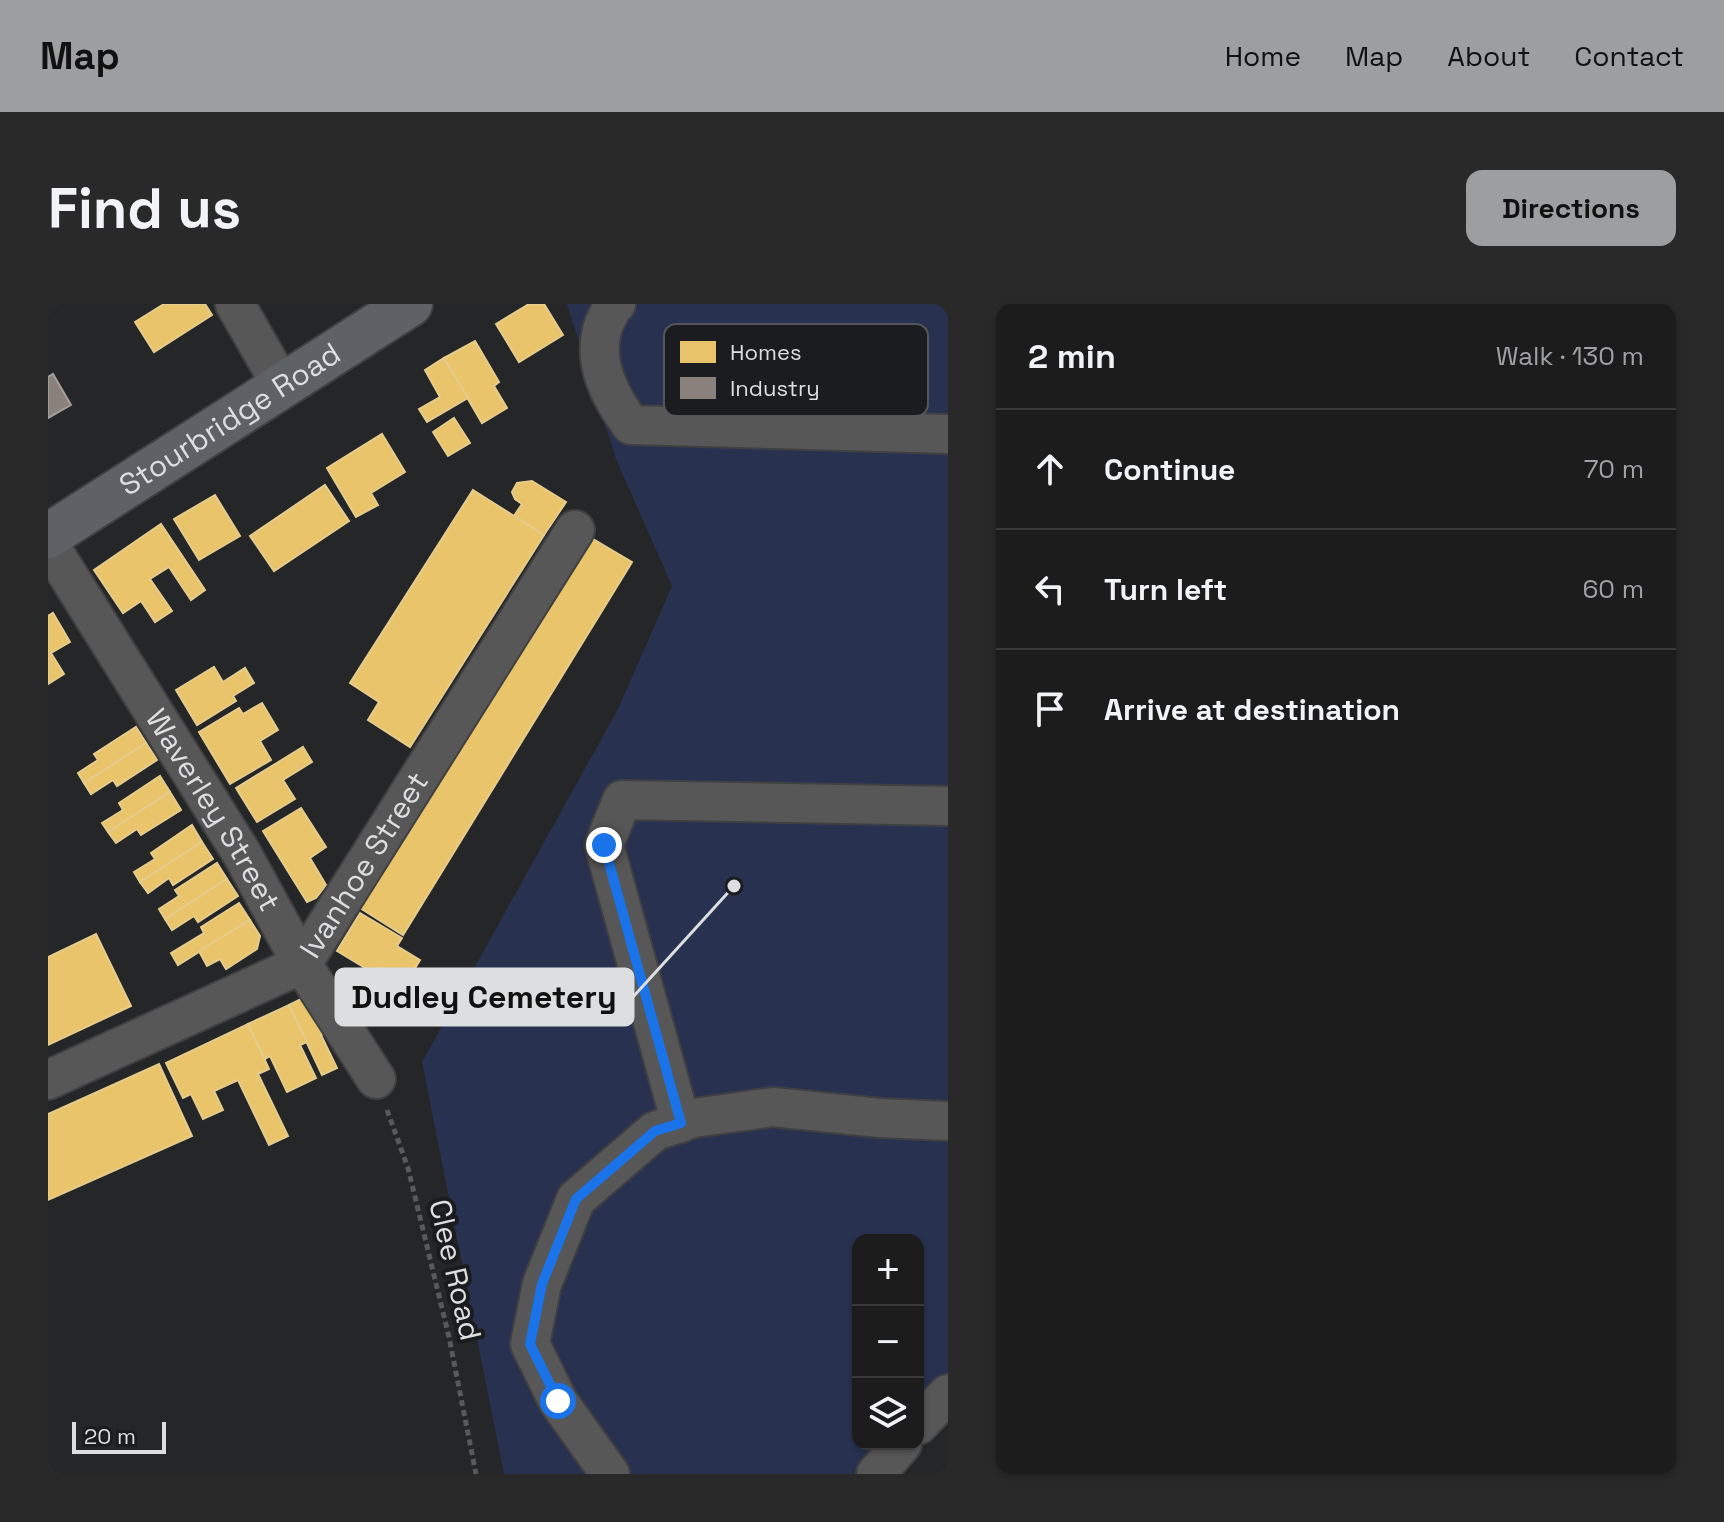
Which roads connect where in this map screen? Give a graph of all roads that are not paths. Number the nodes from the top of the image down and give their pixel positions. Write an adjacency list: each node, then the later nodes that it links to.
1 (235, 304): 4 (street)
2 (410, 304): 4 (main road, Stourbridge Road)
3 (616, 304): 5 (street)
4 (282, 386): 7 (main road, Stourbridge Road)
5 (948, 434)
6 (575, 530): 10 (street, Ivanhoe Street)
7 (48, 536)
8 (48, 543): 10 (street, Waverley Street)
9 (948, 806): 14 (street)
10 (302, 964): 11 (street, Waverley Street); 12 (street, Ivanhoe Street)
11 (376, 1079)
12 (48, 1080)
13 (948, 1121): 14 (street)
14 (681, 1123): 18 (street)
15 (948, 1394): 16 (street)
16 (924, 1419)
17 (897, 1450): 19 (street)
18 (610, 1474)
19 (876, 1474)

